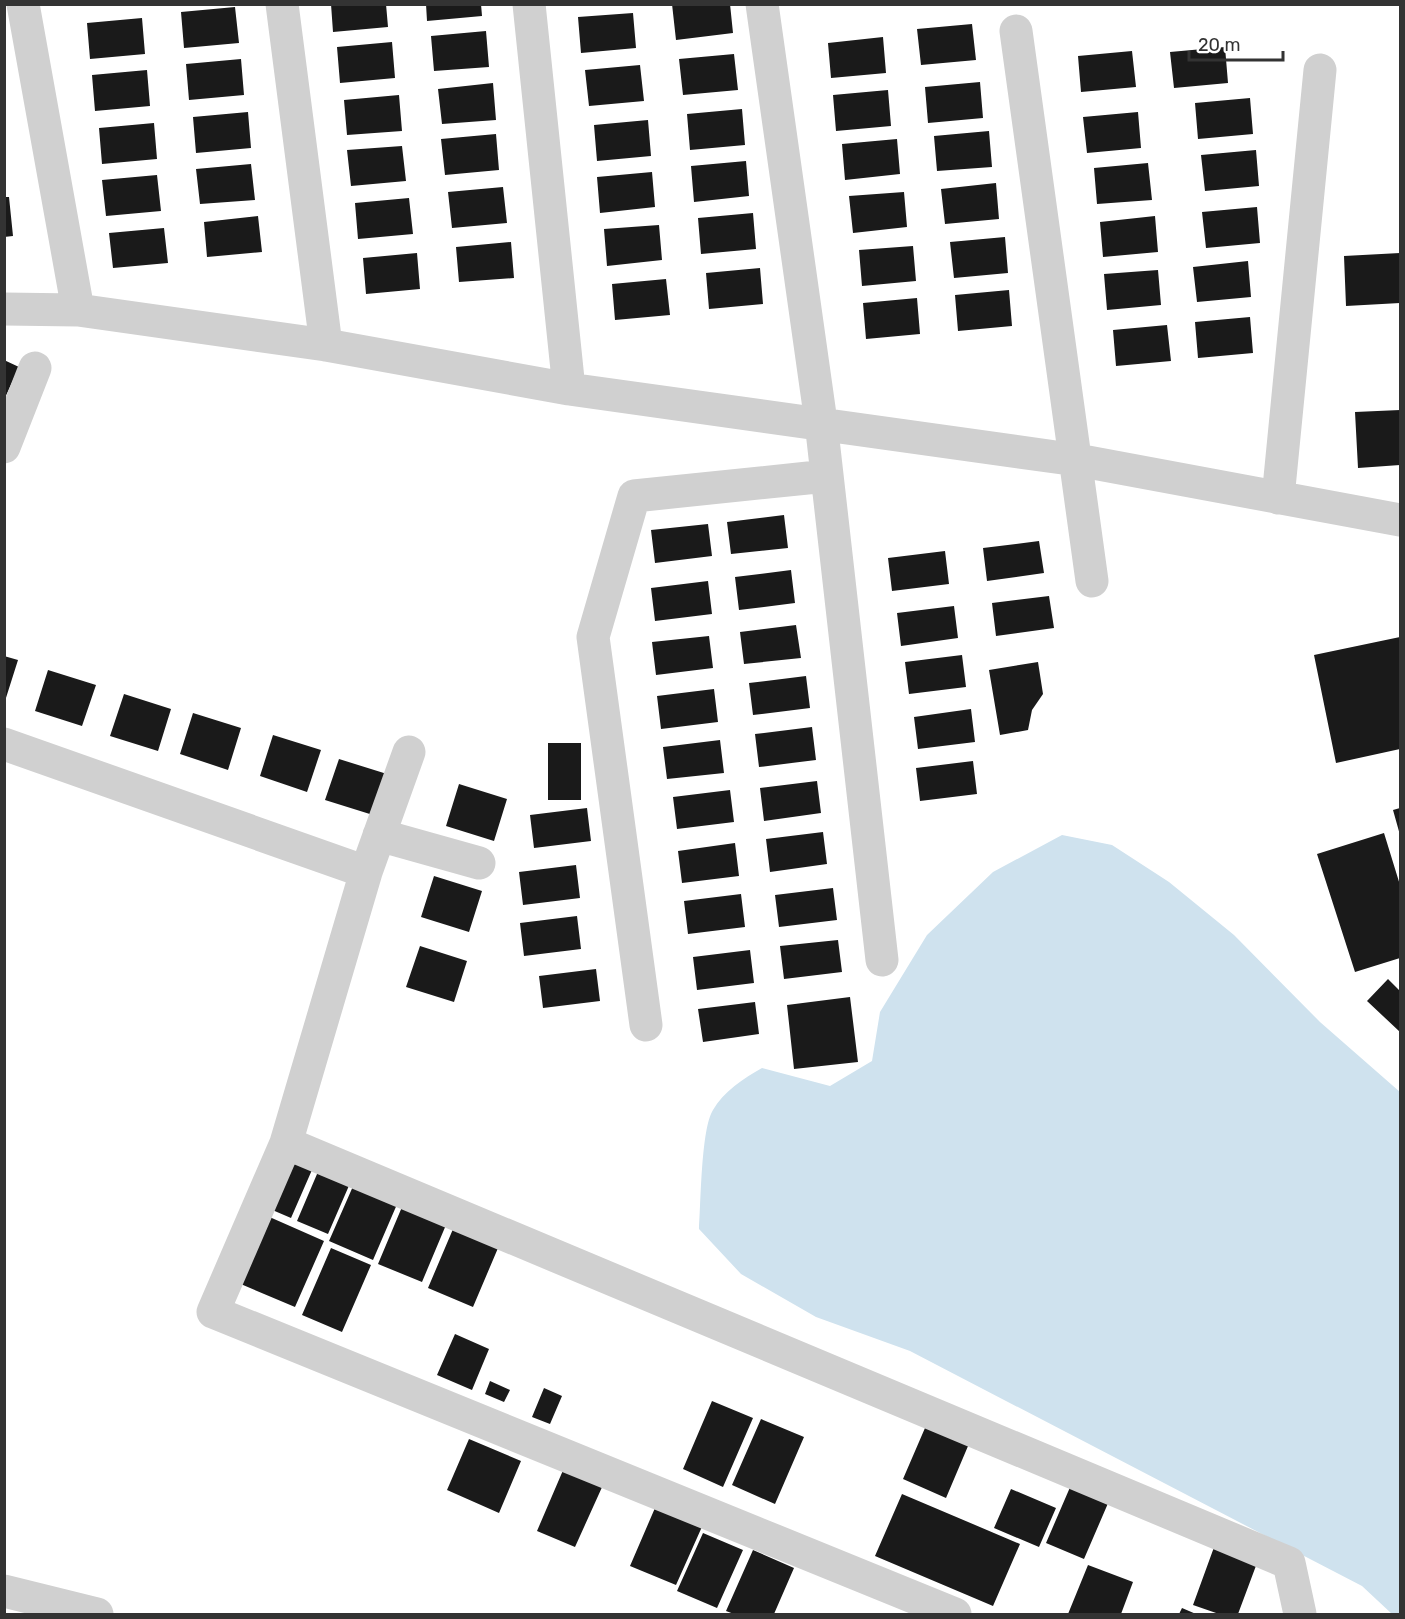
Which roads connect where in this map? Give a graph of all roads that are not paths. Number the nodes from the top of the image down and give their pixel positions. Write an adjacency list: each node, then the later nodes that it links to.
1 (23, 4): 8 (street)
2 (282, 4): 9 (street)
3 (529, 4): 11 (street)
4 (762, 4): 12 (street)
5 (1016, 31): 14 (street)
6 (1320, 70): 16 (street)
7 (4, 309): 8 (street)
8 (78, 310): 9 (street)
9 (326, 345): 11 (street)
10 (35, 368): 13 (street)
11 (569, 389): 12 (street)
12 (821, 422): 14 (street); 15 (street)
13 (4, 447)
14 (1077, 460): 16 (street); 18 (street)
15 (827, 476): 24 (street); 25 (street)
16 (1278, 498): 17 (street)
17 (1401, 520)
18 (1092, 581)
19 (4, 744): 23 (street)
20 (409, 752): 21 (street)
21 (379, 836): 22 (street); 23 (street)
22 (479, 863)
23 (366, 872): 26 (street)
24 (882, 960)
25 (646, 1025)
26 (286, 1143): 29 (street); 30 (street)
27 (4, 1591): 28 (street)
28 (97, 1614)
29 (956, 1614)
30 (1300, 1614)

